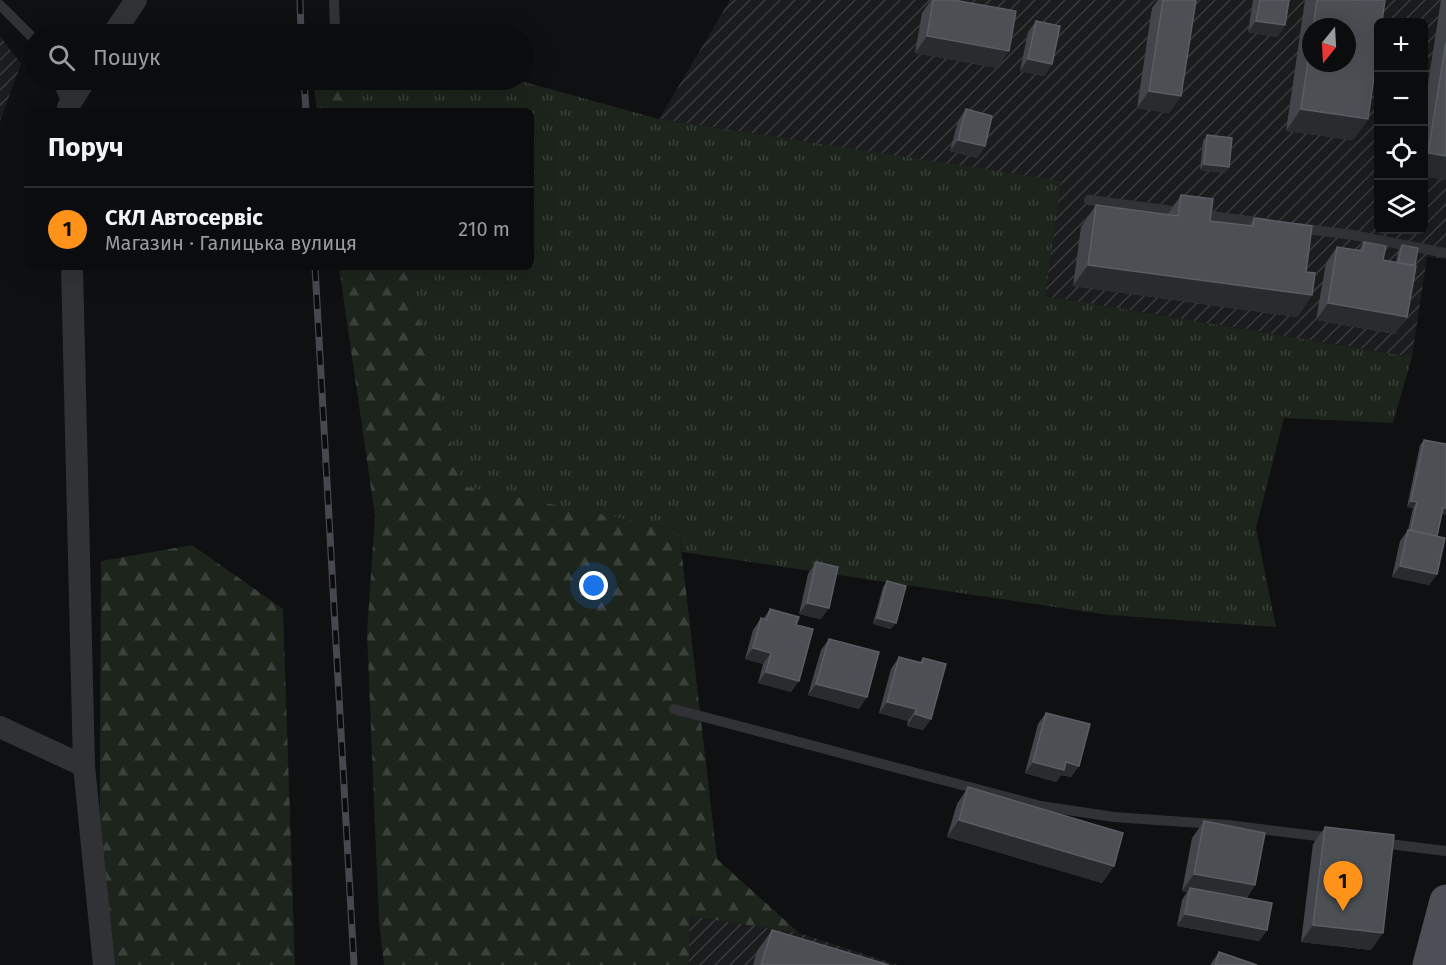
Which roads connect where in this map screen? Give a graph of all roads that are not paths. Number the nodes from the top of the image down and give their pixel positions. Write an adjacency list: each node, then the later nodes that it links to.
1 (136, 0): 4 (street)
2 (334, 0): 5 (lane)
3 (0, 5): 6 (lane)
4 (120, 24)
5 (335, 24)
6 (24, 29)
7 (61, 90): 9 (lane)
8 (79, 90): 10 (street)
9 (68, 108)
10 (69, 108)
11 (1089, 200): 12 (lane)
12 (1446, 253)
13 (72, 270): 16 (street)
14 (674, 710): 17 (lane)
15 (0, 727): 16 (street)
16 (84, 766): 21 (street)
17 (1343, 839)
18 (1366, 842): 19 (lane)
19 (1446, 851)
20 (1446, 901): 22 (main road)
21 (104, 965)
22 (1429, 965)

